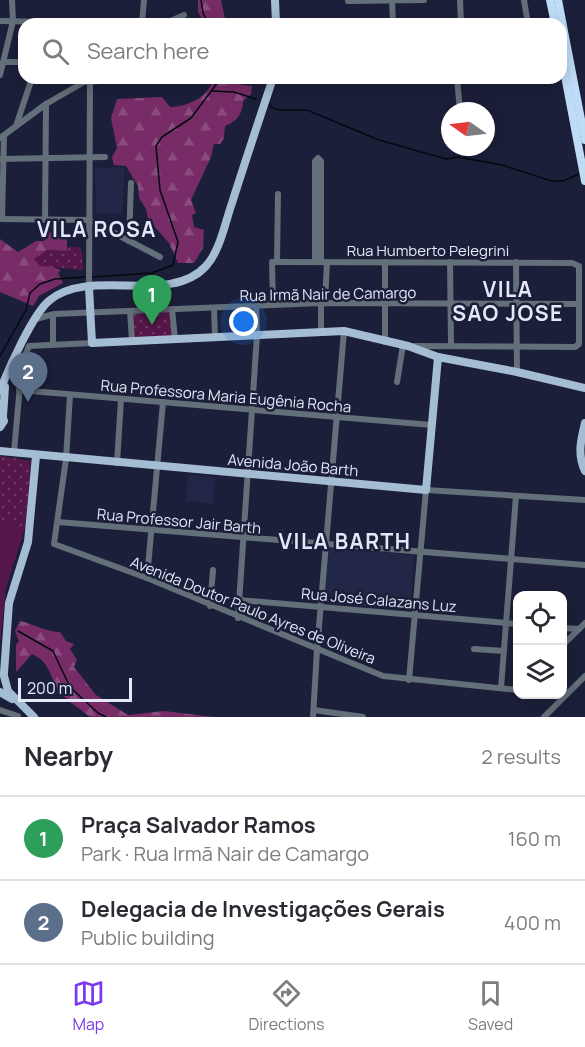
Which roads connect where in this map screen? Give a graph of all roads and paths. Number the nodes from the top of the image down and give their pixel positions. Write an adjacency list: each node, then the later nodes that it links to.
1 (12, 0): 21 (street)
2 (144, 0): 12 (street)
3 (275, 0): 14 (main road)
4 (392, 0): 5 (street); 10 (street); 15 (street)
5 (424, 0)
6 (460, 0): 16 (street)
7 (524, 0): 17 (street)
8 (550, 0): 18 (highway)
9 (558, 0): 19 (highway)
10 (352, 1)
11 (184, 15): 13 (street)
12 (142, 18)
13 (177, 18)
14 (276, 18)
15 (393, 18)
16 (461, 18)
17 (527, 18)
18 (554, 18)
19 (561, 18)
20 (0, 21): 21 (street)
21 (13, 21): 22 (street); 24 (street)
22 (18, 21)
23 (567, 47): 38 (highway)
24 (4, 62): 25 (street); 26 (street)
25 (18, 62)
26 (0, 75)
27 (30, 84): 36 (street)
28 (82, 84): 33 (street)
29 (90, 84): 40 (street)
30 (271, 84): 58 (main road)
31 (458, 84): 34 (street)
32 (567, 84): 44 (highway)
33 (75, 86): 35 (street)
34 (459, 102)
35 (46, 104): 36 (street); 43 (street)
36 (16, 127): 37 (street)
37 (2, 137): 39 (street)
38 (585, 140)
39 (1, 146): 42 (street)
40 (90, 157): 41 (street); 43 (street); 50 (street)
41 (105, 157)
42 (1, 159): 43 (street); 48 (street)
43 (45, 159): 49 (street)
44 (585, 181)
45 (131, 183): 51 (street)
46 (318, 192): 54 (street)
47 (278, 194): 53 (street)
48 (1, 219): 49 (street)
49 (45, 220): 50 (street)
50 (89, 220): 51 (street); 58 (street)
51 (129, 241): 52 (street)
52 (160, 257)
53 (277, 262): 54 (street, Rua Humberto Pelegrini); 62 (street)
54 (321, 262): 55 (street, Rua Humberto Pelegrini); 59 (street)
55 (385, 262): 56 (street, Rua Humberto Pelegrini); 60 (street)
56 (450, 262): 57 (street, Rua Humberto Pelegrini); 63 (street)
57 (516, 262): 61 (street, Rua Humberto Pelegrini); 64 (street)
58 (89, 284): 69 (main road); 71 (main road)
59 (323, 303): 60 (street, Rua Irmã Nair de Camargo); 62 (street, Rua Irmã Nair de Camargo); 74 (street)
60 (383, 304): 63 (street, Rua Irmã Nair de Camargo); 79 (street)
61 (579, 304): 64 (street, Rua Irmã Nair de Camargo); 85 (street)
62 (273, 305): 65 (street, Rua Irmã Nair de Camargo)
63 (451, 305): 64 (street, Rua Irmã Nair de Camargo); 83 (street)
64 (518, 305): 85 (street)
65 (256, 306): 66 (street, Rua Irmã Nair de Camargo); 75 (street)
66 (214, 308): 67 (street, Rua Irmã Nair de Camargo); 76 (street)
67 (172, 309): 68 (street, Rua Irmã Nair de Camargo); 77 (street)
68 (130, 311): 69 (street, Rua Irmã Nair de Camargo); 78 (street)
69 (90, 312): 70 (street, Rua Irmã Nair de Camargo); 81 (main road)
70 (53, 315): 71 (street, Rua Irmã Nair de Camargo); 72 (street)
71 (39, 318): 72 (street); 88 (main road)
72 (53, 324): 80 (street)
73 (344, 331): 74 (main road); 79 (main road); 97 (street)
74 (321, 332): 75 (main road)
75 (257, 335): 76 (main road); 96 (street)
76 (215, 337): 77 (main road)
77 (175, 339): 78 (main road)
78 (132, 341): 81 (main road)
79 (385, 342): 82 (main road)
80 (53, 343): 81 (street); 91 (street)
81 (92, 343)
82 (405, 345): 84 (street); 86 (main road); 89 (street)
83 (452, 345): 84 (street); 85 (street)
84 (439, 346): 86 (street)
85 (517, 348): 87 (street)
86 (438, 357): 87 (main road); 100 (main road)
87 (518, 372): 90 (main road)
88 (6, 374): 92 (main road); 98 (main road)
89 (397, 382)
90 (585, 388)
91 (19, 390): 93 (street, Rua Professora Maria Eugênia Rocha); 102 (street)
92 (0, 391)
93 (70, 395): 94 (street, Rua Professora Maria Eugênia Rocha); 104 (street)
94 (121, 399): 95 (street, Rua Professora Maria Eugênia Rocha); 105 (street)
95 (163, 402): 96 (street, Rua Professora Maria Eugênia Rocha); 106 (street)
96 (252, 410): 97 (street, Rua Professora Maria Eugênia Rocha); 108 (street)
97 (337, 417): 100 (street, Rua Professora Maria Eugênia Rocha); 109 (street)
98 (2, 419): 101 (main road)
99 (585, 423): 107 (main road)
100 (432, 425): 110 (main road)
101 (0, 439): 102 (main road)
102 (6, 452): 103 (main road, Avenida João Barth)
103 (36, 456): 104 (main road, Avenida João Barth); 132 (main road)
104 (66, 459): 105 (main road, Avenida João Barth); 113 (street)
105 (117, 463): 106 (main road, Avenida João Barth)
106 (157, 467): 108 (main road, Avenida João Barth); 114 (street)
107 (585, 471)
108 (247, 475): 109 (main road, Avenida João Barth); 115 (street)
109 (331, 481): 110 (main road, Avenida João Barth); 116 (street)
110 (426, 490): 111 (street, Avenida João Barth); 117 (street)
111 (516, 496): 112 (street, Avenida João Barth); 118 (street)
112 (585, 500)
113 (58, 522): 114 (street, Rua Professor Jair Barth); 121 (street, Avenida Doutor Paulo Ayres de Oliveira)
114 (151, 531): 115 (street, Rua Professor Jair Barth); 121 (street)
115 (243, 538): 116 (street, Rua Professor Jair Barth); 122 (street)
116 (326, 544): 117 (street, Rua Professor Jair Barth); 124 (street)
117 (421, 552): 118 (street, Rua Professor Jair Barth); 125 (street)
118 (511, 558): 119 (street, Rua Professor Jair Barth); 127 (street)
119 (585, 565)
120 (213, 570): 123 (street)
121 (147, 578): 123 (street, Avenida Doutor Paulo Ayres de Oliveira)
122 (239, 600): 124 (street, Rua José Calazans Luz); 126 (street)
123 (210, 606): 126 (street, Avenida Doutor Paulo Ayres de Oliveira)
124 (320, 606): 125 (street, Rua José Calazans Luz); 135 (street)
125 (415, 615): 127 (street, Rua José Calazans Luz); 140 (street)
126 (238, 618): 135 (street, Avenida Doutor Paulo Ayres de Oliveira)
127 (506, 623): 129 (street, Rua José Calazans Luz); 136 (street)
128 (585, 623): 131 (street)
129 (513, 624)
130 (567, 628): 131 (street)
131 (579, 629): 133 (street)
132 (5, 640): 137 (main road); 139 (main road)
133 (563, 645)
134 (474, 649): 136 (street)
135 (316, 650): 140 (street, Avenida Doutor Paulo Ayres de Oliveira); 144 (street)
136 (504, 651): 141 (street)
137 (0, 654)
138 (585, 676): 148 (street)
139 (2, 680): 146 (main road)
140 (409, 680): 141 (street, Avenida Doutor Paulo Ayres de Oliveira)
141 (501, 688): 142 (street, Avenida Doutor Paulo Ayres de Oliveira)
142 (513, 689)
143 (0, 710): 145 (street)
144 (314, 713): 147 (street)
145 (18, 716)
146 (34, 717)
147 (363, 717)
148 (544, 717)

